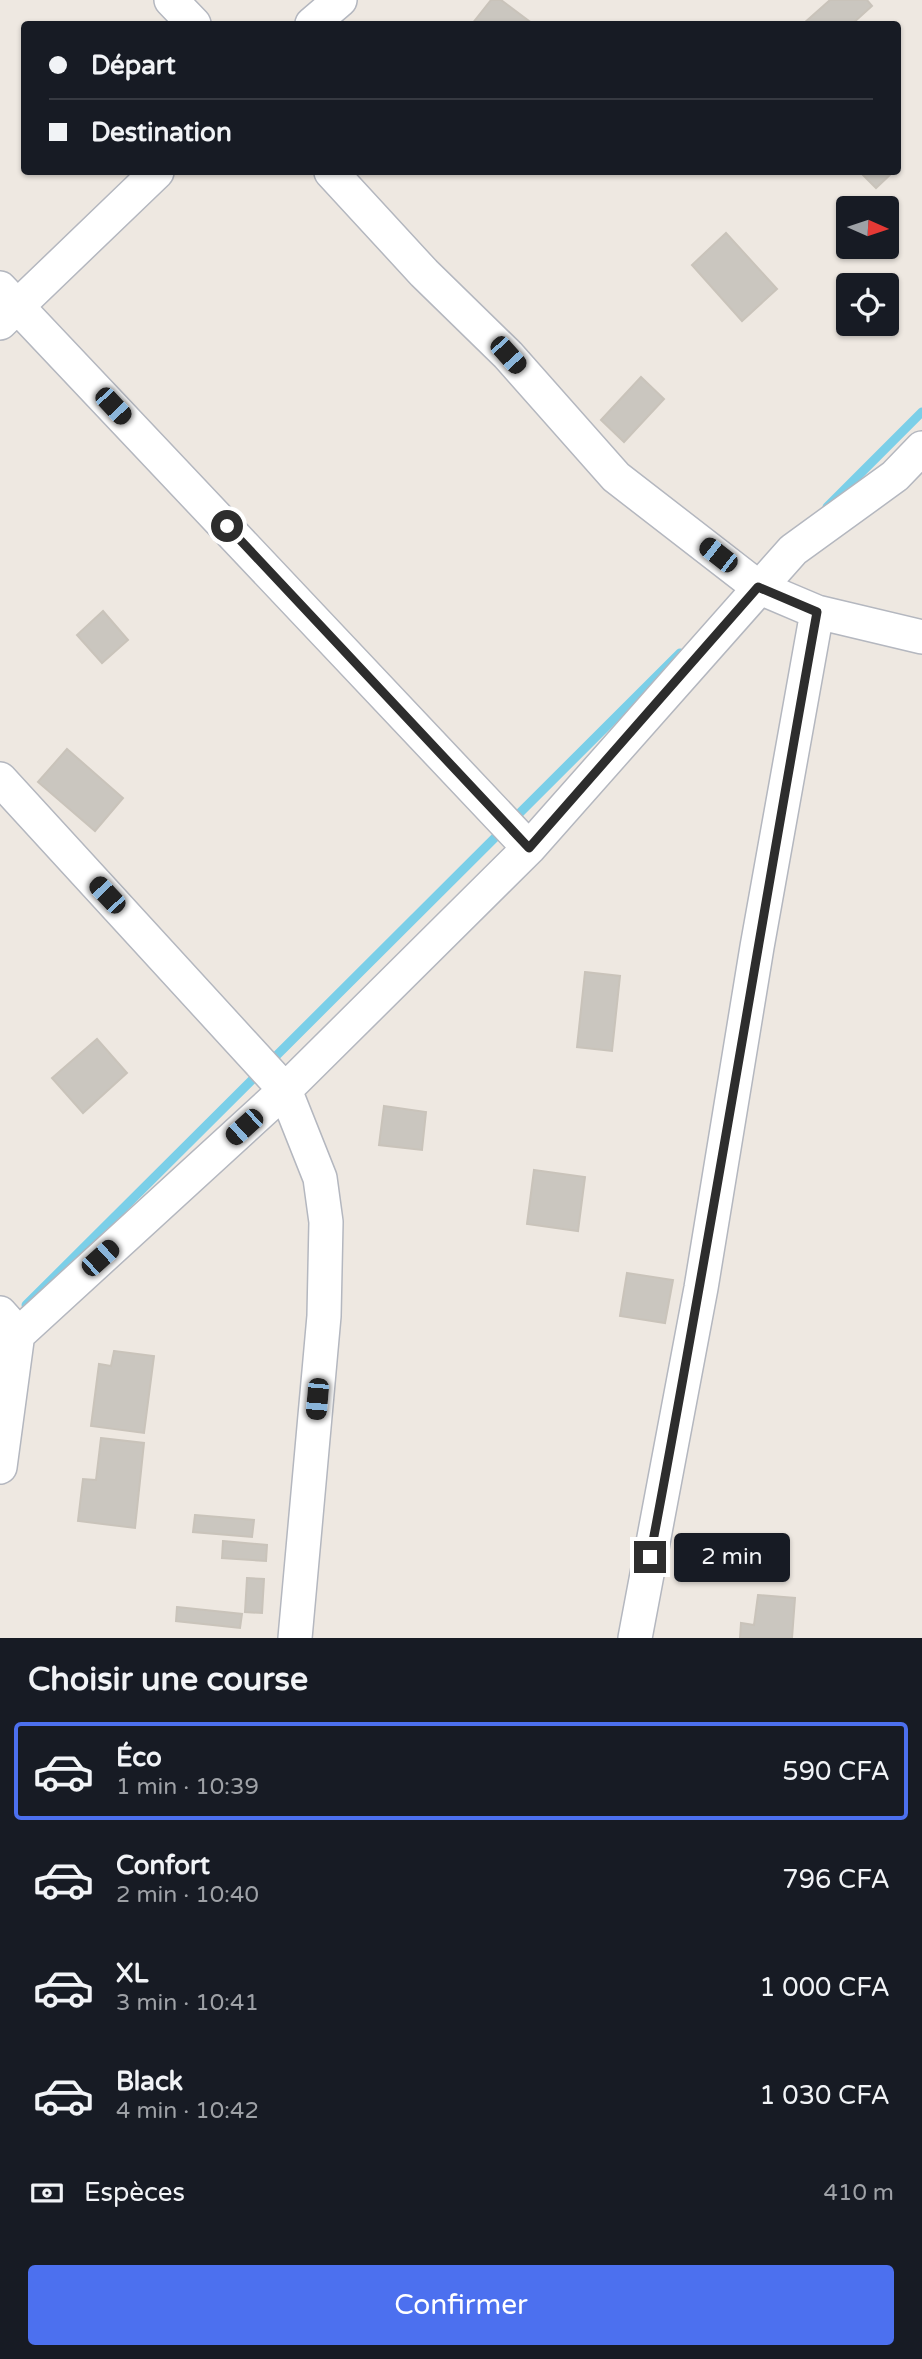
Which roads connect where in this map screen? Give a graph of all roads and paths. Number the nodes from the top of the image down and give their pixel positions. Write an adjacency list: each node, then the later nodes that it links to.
1 (171, 0): 3 (street)
2 (340, 0): 4 (street)
3 (191, 21)
4 (316, 21)
5 (154, 175): 7 (street)
6 (334, 175): 9 (street)
7 (6, 306): 13 (street)
8 (922, 448): 9 (street)
9 (758, 587): 10 (street); 13 (street)
10 (817, 612): 11 (street); 18 (street)
11 (922, 637)
12 (0, 779): 14 (street)
13 (529, 848): 14 (street)
14 (285, 1090): 15 (street); 17 (street)
15 (6, 1332): 16 (street)
16 (0, 1467)
17 (295, 1638)
18 (635, 1638)

